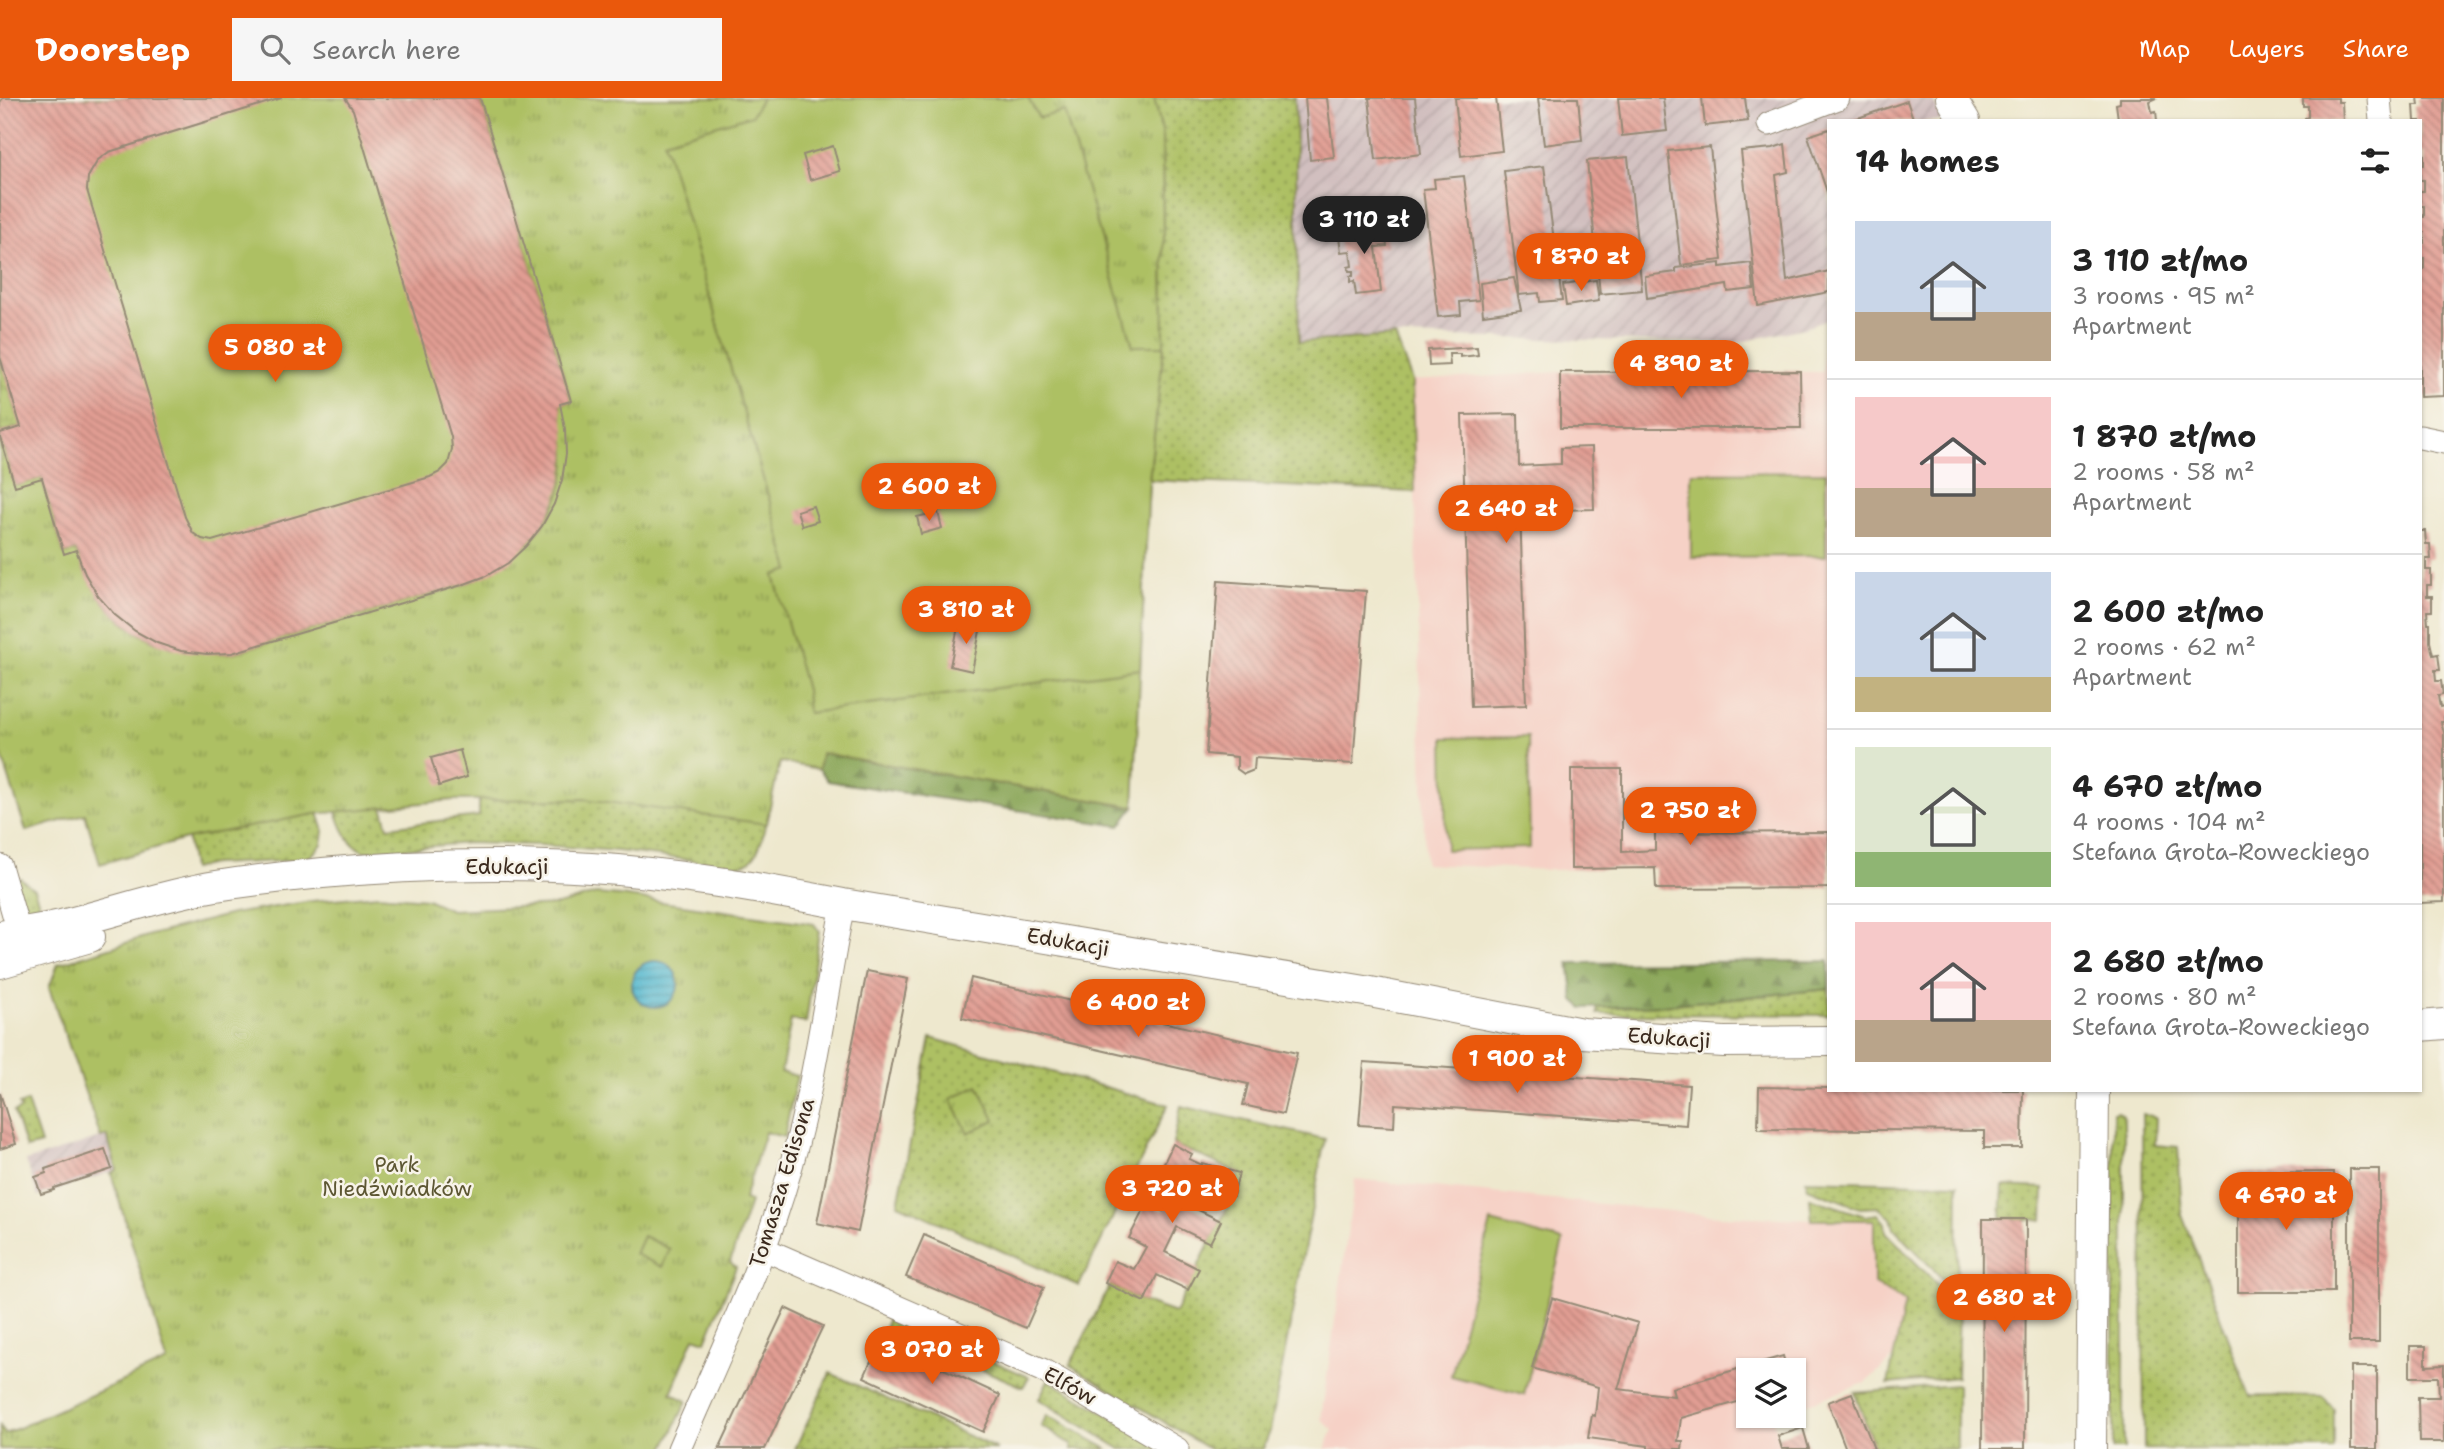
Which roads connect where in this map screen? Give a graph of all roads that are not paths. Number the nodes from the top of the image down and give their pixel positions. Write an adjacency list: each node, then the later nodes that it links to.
1 (1838, 98): 6 (street)
2 (1951, 98): 4 (street)
3 (2379, 98): 5 (street)
4 (1964, 119)
5 (2381, 119)
6 (1769, 124)
7 (2422, 437): 8 (street)
8 (2444, 442)
9 (0, 866): 11 (street)
10 (843, 904): 11 (street, Edukacji); 14 (street, Edukacji); 16 (street, Tomasza Edisona)
11 (8, 948)
12 (2444, 1024): 13 (street)
13 (2422, 1026)
14 (1827, 1041)
15 (2094, 1092): 19 (street)
16 (764, 1249): 17 (street, Tomasza Edisona); 18 (street, Elfów)
17 (679, 1449)
18 (1177, 1449)
19 (2091, 1449)

